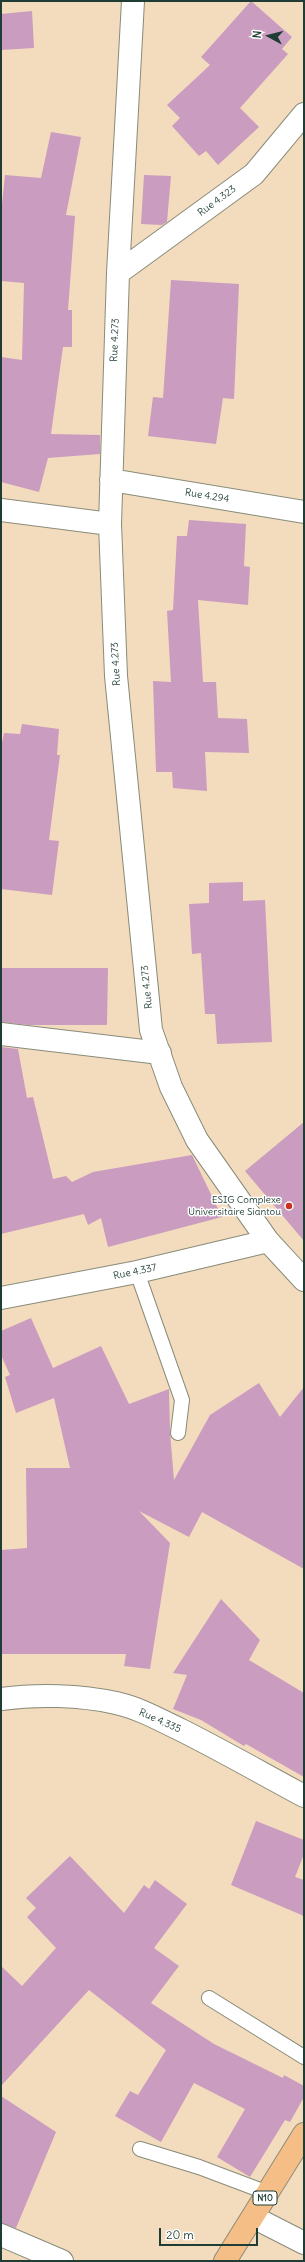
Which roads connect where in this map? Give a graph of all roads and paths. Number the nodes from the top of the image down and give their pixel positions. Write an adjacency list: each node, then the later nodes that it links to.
1 (133, 1): 3 (street, Rue 4.273)
2 (304, 114): 3 (street, Rue 4.323)
3 (118, 273): 4 (street, Rue 4.273)
4 (111, 480): 6 (street, Rue 4.294); 7 (street, Rue 4.273)
5 (1, 510): 7 (street)
6 (304, 512)
7 (110, 524): 9 (street, Rue 4.273)
8 (1, 1034): 9 (street)
9 (160, 1053): 10 (street, Rue 4.273)
10 (268, 1242): 11 (street, Rue 4.337); 12 (street, Rue 4.273)
11 (137, 1272): 13 (street, Rue 4.337); 14 (lane)
12 (304, 1280)
13 (1, 1298)
14 (178, 1433)
15 (1, 1699): 16 (street, Rue 4.335)
16 (304, 1796)
17 (209, 1998): 18 (lane)
18 (304, 2057)
19 (304, 2134): 21 (highway, N10)
20 (140, 2149): 21 (lane)
21 (268, 2193): 22 (highway, N10)
22 (253, 2217): 24 (street); 26 (highway, N10)
23 (1, 2235): 25 (street)
24 (304, 2243)
25 (62, 2261)
26 (225, 2261)

